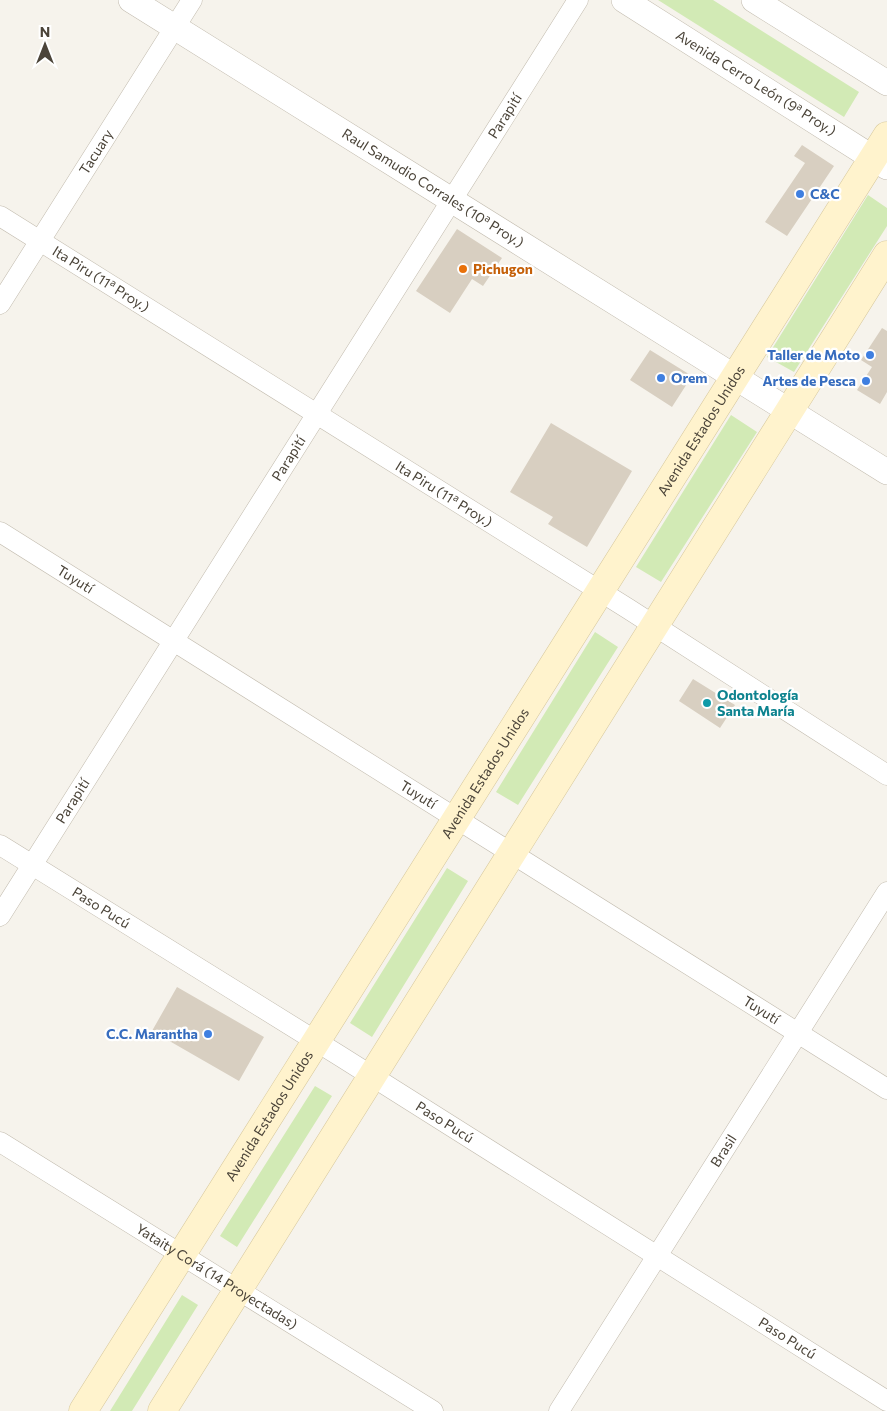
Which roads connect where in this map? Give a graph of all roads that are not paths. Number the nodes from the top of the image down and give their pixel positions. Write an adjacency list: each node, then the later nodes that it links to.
1 (131, 0): 6 (street, Raul Samudio Corrales (10ª Proy.))
2 (192, 0): 6 (street, Tacuary)
3 (578, 0): 9 (street, Parapití)
4 (624, 0): 8 (street, Avenida Cerro León (9ª Proy.))
5 (754, 0): 7 (street)
6 (174, 27): 9 (street, Raul Samudio Corrales (10ª Proy.)); 11 (street, Tacuary)
7 (887, 83)
8 (882, 154): 14 (main road, Avenida Estados Unidos)
9 (451, 200): 14 (street, Raul Samudio Corrales (10ª Proy.)); 16 (street, Parapití)
10 (0, 216): 11 (street, Ita Piru (11ª Proy.))
11 (40, 241): 13 (street, Tacuary); 16 (street, Ita Piru (11ª Proy.))
12 (887, 255): 15 (main road)
13 (0, 304)
14 (735, 377): 15 (street, Raul Samudio Corrales (10ª Proy.)); 19 (main road, Avenida Estados Unidos)
15 (789, 411): 17 (street, Raul Samudio Corrales (10ª Proy.)); 20 (main road)
16 (316, 414): 19 (street, Ita Piru (11ª Proy.)); 21 (street, Parapití)
17 (887, 472)
18 (0, 532): 21 (street, Tuyutí)
19 (600, 591): 20 (street, Ita Piru (11ª Proy.)); 23 (main road, Avenida Estados Unidos)
20 (654, 626): 22 (street, Ita Piru (11ª Proy.)); 25 (main road)
21 (173, 641): 23 (street, Tuyutí); 26 (street, Parapití)
22 (887, 775)
23 (456, 819): 25 (street, Tuyutí); 30 (main road, Avenida Estados Unidos)
24 (0, 845): 26 (street, Paso Pucú)
25 (511, 854): 29 (street, Tuyutí); 31 (main road)
26 (32, 865): 28 (street, Parapití); 30 (street, Paso Pucú)
27 (887, 892): 29 (street, Brasil)
28 (0, 916)
29 (798, 1033): 32 (street, Tuyutí); 35 (street, Brasil)
30 (316, 1042): 31 (street, Paso Pucú); 34 (main road, Avenida Estados Unidos)
31 (372, 1077): 35 (street, Paso Pucú); 36 (main road)
32 (887, 1089)
33 (0, 1142): 34 (street, Yataity Corá (14 Proyectadas))
34 (182, 1254): 36 (street, Yataity Corá (14 Proyectadas)); 38 (main road, Avenida Estados Unidos)
35 (657, 1256): 37 (street, Paso Pucú); 41 (street, Brasil)
36 (238, 1290): 39 (main road); 40 (street, Yataity Corá (14 Proyectadas))
37 (887, 1401)
38 (83, 1411)
39 (162, 1411)
40 (433, 1411)
41 (560, 1411)

